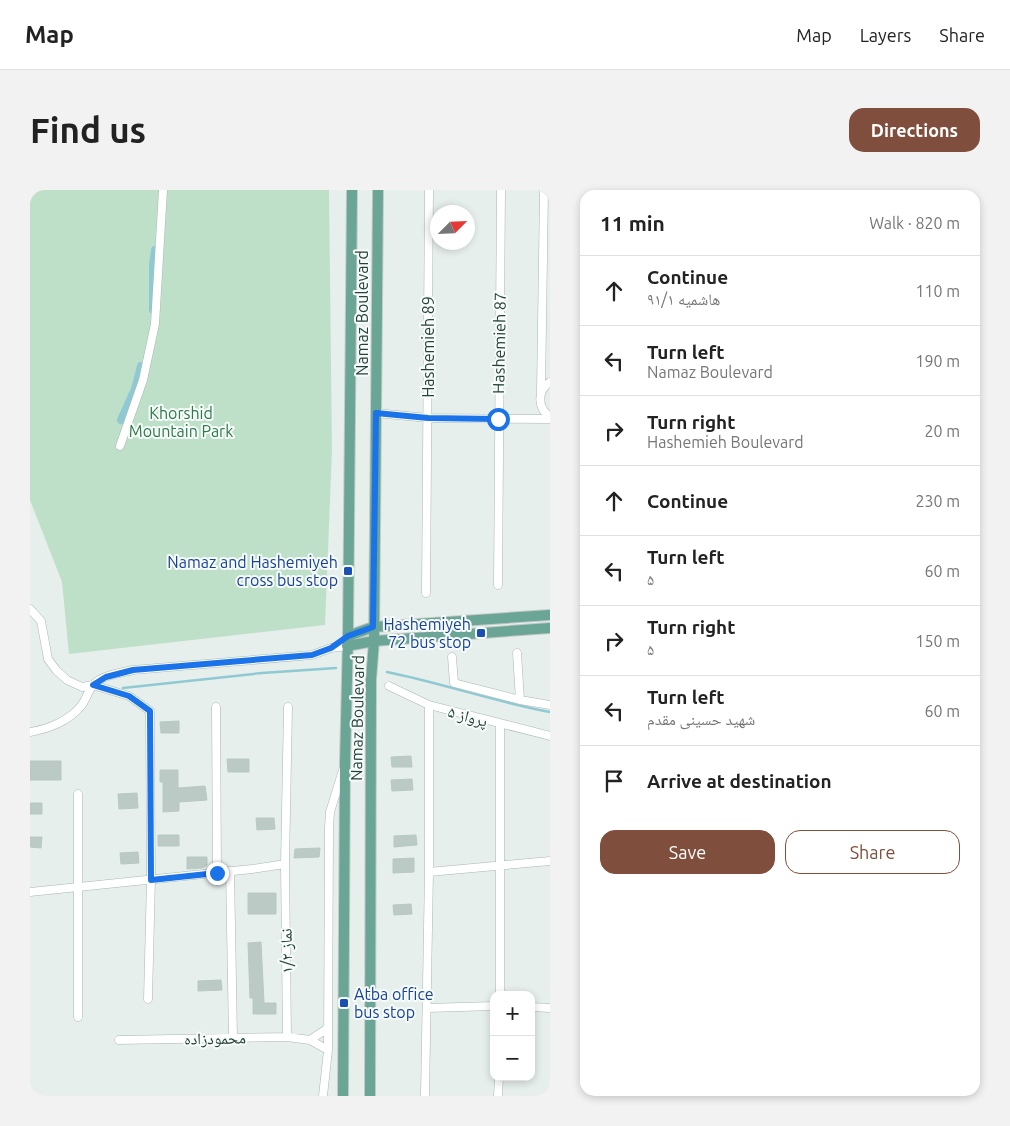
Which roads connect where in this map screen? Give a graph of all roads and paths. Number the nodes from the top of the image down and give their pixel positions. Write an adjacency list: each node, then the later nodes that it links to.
1 (163, 190): 13 (street)
2 (352, 190): 20 (main road, Namaz Boulevard)
3 (378, 190): 9 (main road, Namaz Boulevard)
4 (429, 190): 10 (street, Hashemieh 89)
5 (501, 190): 12 (street, Hashemieh 87)
6 (544, 190): 8 (street)
7 (550, 382): 8 (street)
8 (541, 392): 11 (street)
9 (376, 413): 10 (street); 18 (main road, Namaz Boulevard)
10 (428, 418): 12 (street); 15 (street, Hashemieh 89)
11 (550, 418): 12 (street)
12 (498, 419): 14 (street, Hashemieh 87)
13 (120, 446)
14 (498, 585)
15 (426, 594)
16 (30, 609): 24 (street)
17 (550, 614): 18 (main road)
18 (373, 627): 20 (main road); 21 (main road, Namaz Boulevard)
19 (550, 628): 21 (main road)
20 (348, 641): 21 (main road); 24 (street); 34 (main road, Namaz Boulevard)
21 (374, 641): 61 (main road, Namaz Boulevard)
22 (517, 653): 26 (street)
23 (452, 657): 26 (street)
24 (93, 685): 32 (street); 42 (street)
25 (390, 686): 27 (street, پرواز ۵)
26 (520, 700): 28 (street)
27 (429, 705): 31 (street, پرواز ۵); 40 (street)
28 (550, 705)
29 (216, 707): 41 (street)
30 (288, 707): 37 (street, نماز ۱/۲)
31 (500, 724): 33 (street, پرواز ۵); 38 (street)
32 (30, 732)
33 (550, 736)
34 (345, 763): 52 (street); 60 (main road, Namaz Boulevard)
35 (78, 794): 43 (street)
36 (550, 861): 38 (street)
37 (285, 864): 39 (street); 53 (street, نماز ۱/۲)
38 (500, 866): 40 (street); 45 (street)
39 (230, 871): 41 (street); 54 (street)
40 (429, 872): 49 (street)
41 (217, 873): 42 (street)
42 (151, 880): 43 (street); 46 (street)
43 (78, 887): 44 (street); 51 (street)
44 (30, 892)
45 (500, 991)
46 (148, 999)
47 (490, 1006): 49 (street)
48 (535, 1007): 50 (street)
49 (427, 1008): 62 (street)
50 (550, 1008)
51 (78, 1017)
52 (328, 1028): 56 (street); 57 (street)
53 (287, 1037): 54 (street, محمودزاده); 56 (street, محمودزاده)
54 (233, 1038): 55 (street, محمودزاده)
55 (119, 1040)
56 (310, 1040): 57 (street, محمودزاده)
57 (328, 1050): 59 (street)
58 (499, 1081): 63 (street)
59 (323, 1096)
60 (343, 1096)
61 (370, 1096)
62 (425, 1096)
63 (498, 1096)

